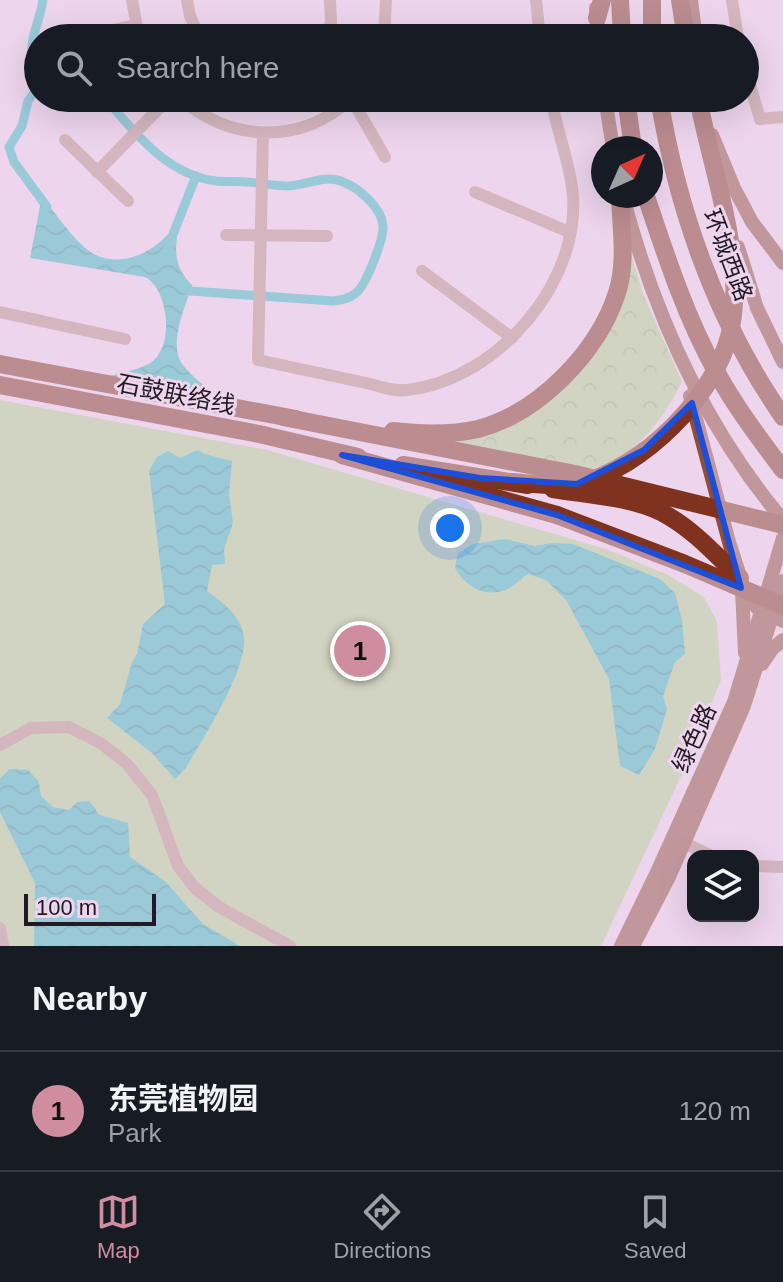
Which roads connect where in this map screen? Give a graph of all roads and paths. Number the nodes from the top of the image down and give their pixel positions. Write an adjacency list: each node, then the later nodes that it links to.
1 (132, 0): 11 (lane)
2 (187, 0): 12 (lane)
3 (330, 0): 13 (lane)
4 (386, 0): 14 (lane)
5 (536, 0): 15 (lane)
6 (620, 0): 16 (highway)
7 (652, 0): 17 (highway)
8 (680, 0): 18 (highway)
9 (691, 0): 19 (main road)
10 (732, 0): 20 (lane)
11 (136, 24)
12 (194, 24)
13 (330, 24)
14 (385, 24)
15 (539, 24)
16 (621, 24)
17 (652, 24)
18 (684, 24)
19 (694, 24)
20 (736, 24)
21 (155, 112): 39 (lane)
22 (197, 112): 33 (lane)
23 (333, 112): 33 (lane)
24 (359, 112): 38 (lane)
25 (554, 112): 45 (lane)
26 (607, 112): 35 (main road)
27 (628, 112): 36 (highway)
28 (661, 112): 59 (highway, 环城西路)
29 (701, 112): 62 (highway, bridge)
30 (708, 112): 34 (main road)
31 (758, 112): 32 (lane)
32 (783, 117)
33 (263, 133): 47 (lane)
34 (712, 133): 49 (main road); 55 (main road)
35 (611, 136)
36 (631, 136)
37 (65, 140): 39 (lane)
38 (385, 157)
39 (97, 172): 41 (lane)
40 (475, 192): 45 (lane)
41 (128, 201)
42 (622, 208): 58 (highway)
43 (626, 208): 53 (main road)
44 (650, 208): 61 (highway)
45 (569, 232): 52 (lane)
46 (226, 235): 47 (lane)
47 (261, 236): 48 (lane); 52 (lane)
48 (327, 236)
49 (783, 263)
50 (422, 271): 52 (lane)
51 (0, 312): 54 (lane)
52 (512, 338)
53 (671, 338): 63 (main road); 65 (main road)
54 (125, 339)
55 (783, 362)
56 (0, 364): 58 (highway, 石鼓联络线)
57 (0, 385): 60 (highway, 石鼓联络线)
58 (283, 417): 63 (highway, bridge)
59 (783, 417)
60 (342, 455): 62 (highway); 67 (highway, bridge)
61 (783, 470)
62 (513, 482): 65 (highway)
63 (783, 522)
64 (783, 538): 67 (main road, 绿色路)
65 (740, 578): 67 (main road); 69 (main road)
66 (783, 581): 67 (main road, 绿色路)
67 (775, 613): 69 (main road, 绿色路)
68 (783, 640): 69 (main road)
69 (748, 676): 71 (main road, 绿色路); 78 (main road, 绿色路)
70 (0, 745): 77 (lane)
71 (684, 843): 72 (lane); 79 (main road, 绿色路)
72 (699, 850)
73 (759, 866): 74 (lane)
74 (783, 867)
75 (0, 928): 76 (lane)
76 (3, 946)
77 (290, 946)
78 (621, 946)
79 (633, 946)

